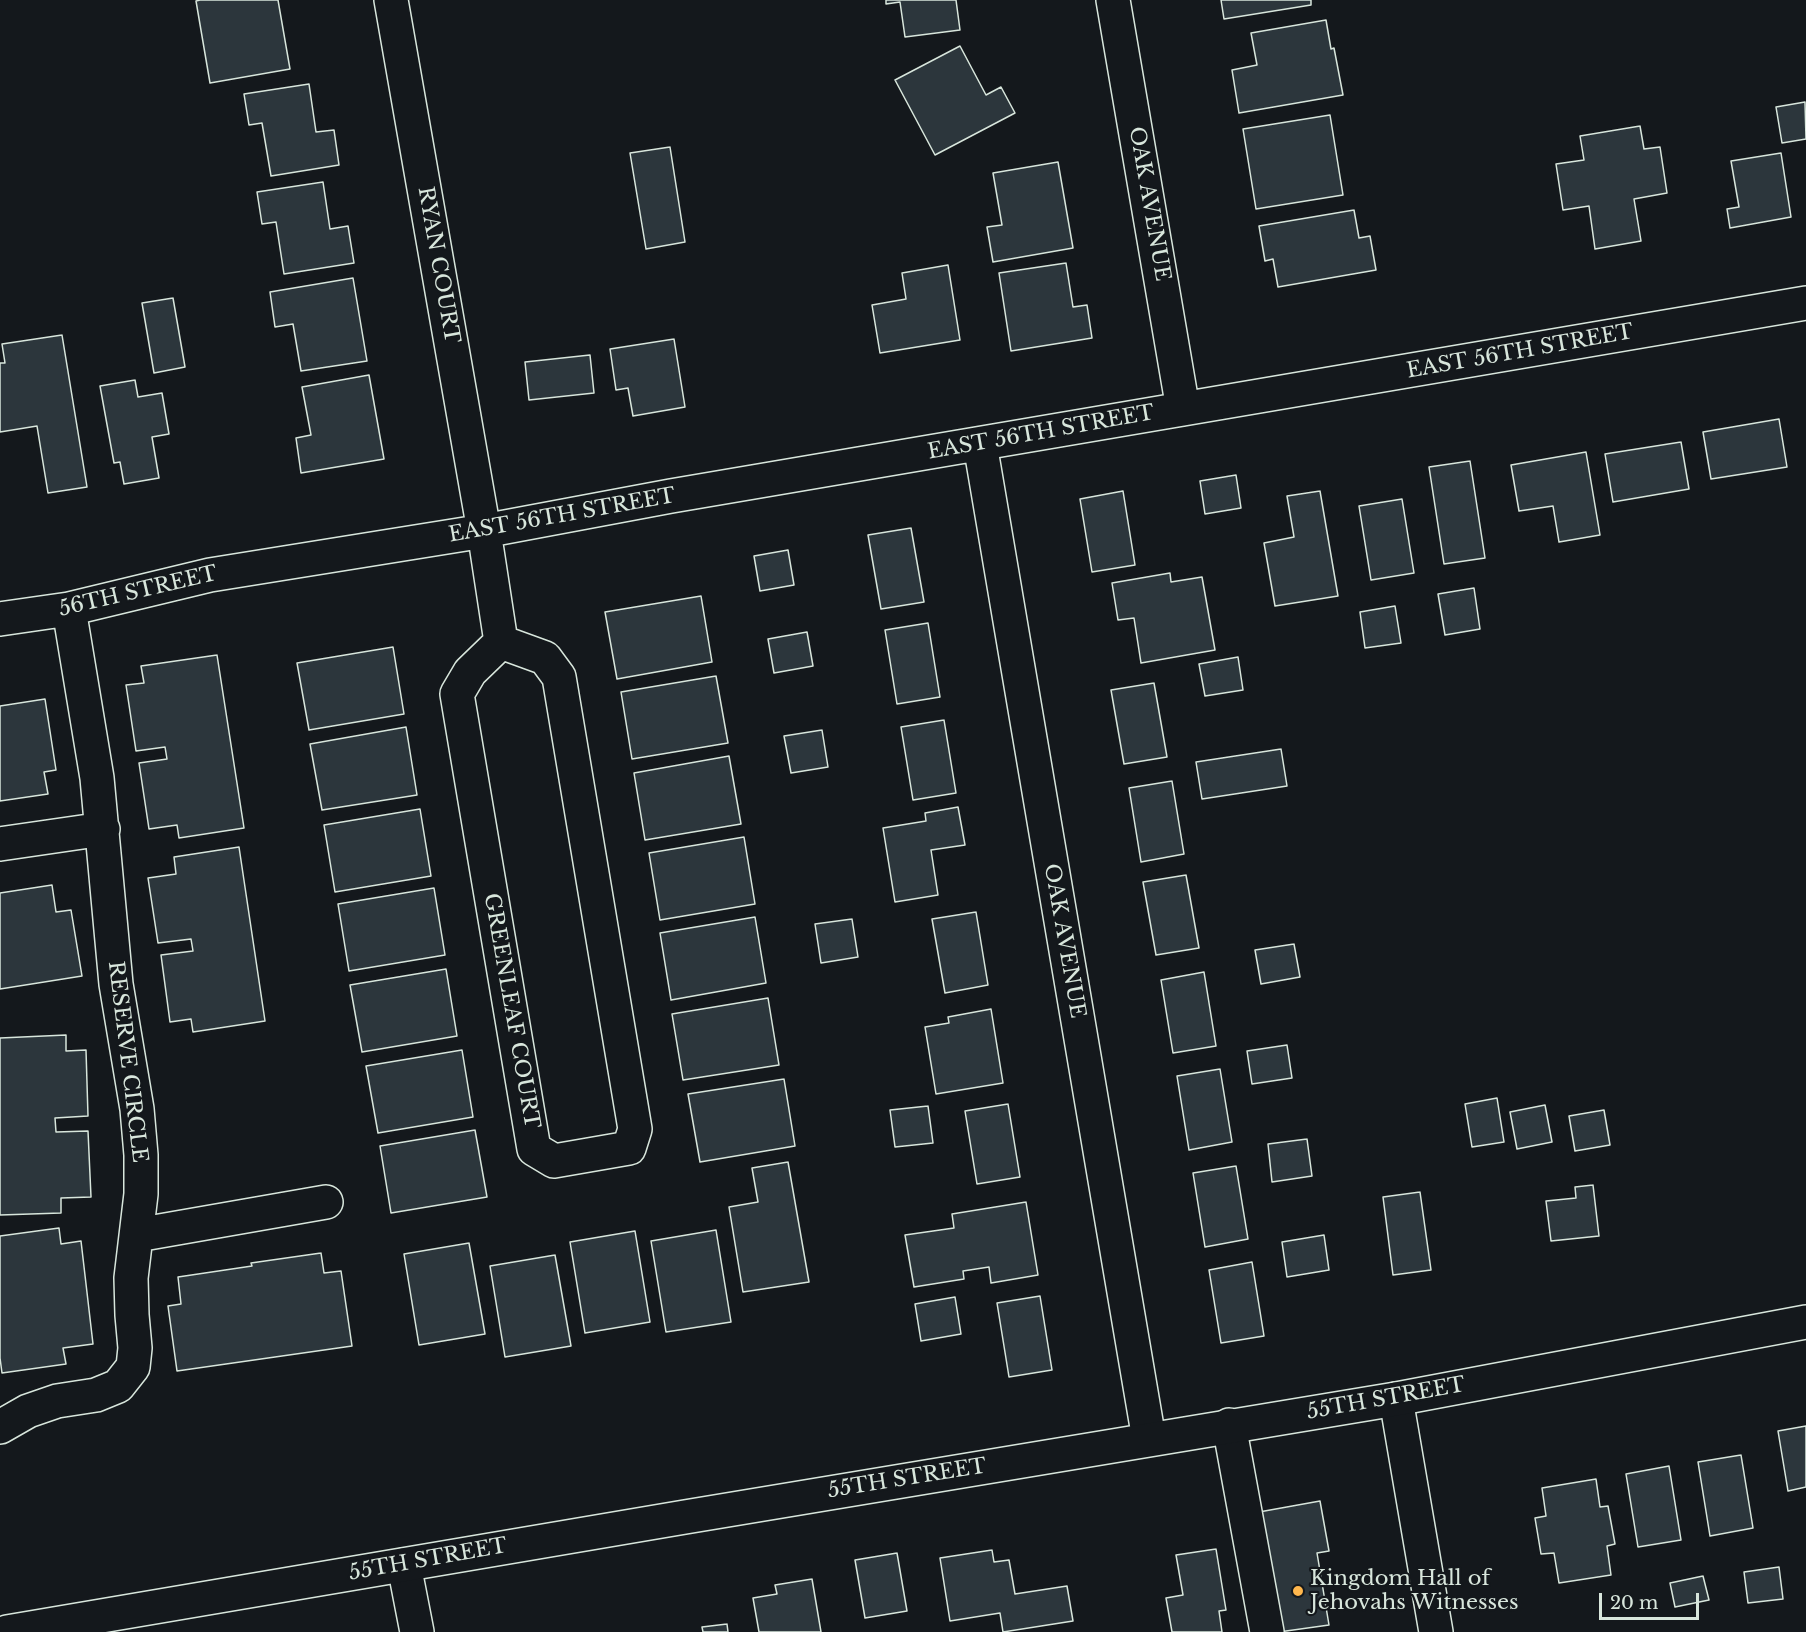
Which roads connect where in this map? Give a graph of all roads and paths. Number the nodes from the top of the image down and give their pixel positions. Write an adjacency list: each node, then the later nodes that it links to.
1 (391, 0): 6 (street, RYAN COURT)
2 (1113, 0): 4 (street, OAK AVENUE)
3 (1806, 303): 4 (street, EAST 56TH STREET)
4 (1184, 409): 5 (street, EAST 56TH STREET)
5 (980, 444): 6 (street, EAST 56TH STREET); 19 (street, OAK AVENUE)
6 (484, 531): 7 (street, EAST 56TH STREET); 10 (street)
7 (277, 563): 8 (street, 56TH STREET)
8 (69, 609): 9 (street, 56TH STREET); 11 (street, RESERVE CIRCLE)
9 (0, 619)
10 (501, 642): 10 (street, GREENLEAF COURT)
11 (103, 829): 12 (street); 14 (street, RESERVE CIRCLE)
12 (0, 844)
13 (326, 1202): 14 (street)
14 (137, 1234): 18 (street, RESERVE CIRCLE)
15 (1806, 1322): 16 (street, 55TH STREET)
16 (1396, 1399): 17 (street, 55TH STREET); 24 (street)
17 (1229, 1425): 19 (street, 55TH STREET); 23 (street)
18 (0, 1427)
19 (1149, 1439): 20 (street, 55TH STREET)
20 (404, 1564): 21 (street, 55TH STREET); 22 (street)
21 (8, 1632)
22 (417, 1632)
23 (1267, 1632)
24 (1436, 1632)

